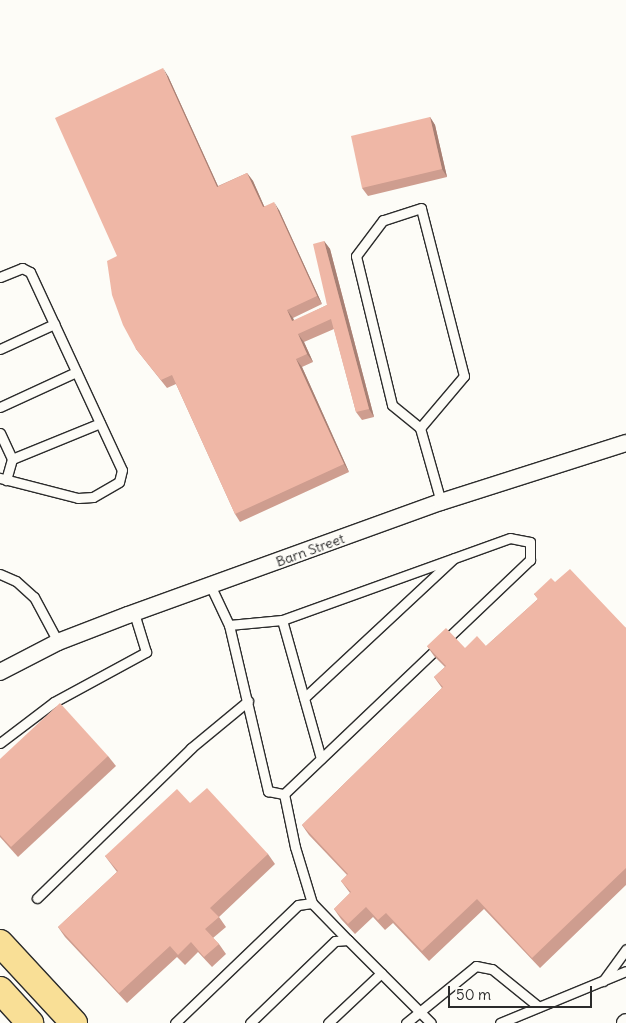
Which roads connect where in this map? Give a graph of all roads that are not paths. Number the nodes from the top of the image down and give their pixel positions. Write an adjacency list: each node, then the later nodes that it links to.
1 (0, 277): 2 (lane)
2 (54, 324): 3 (lane); 4 (lane)
3 (0, 349)
4 (76, 372): 5 (lane); 6 (lane)
5 (0, 407)
6 (100, 422): 10 (lane); 11 (lane)
7 (420, 428): 7 (lane); 12 (lane)
8 (0, 433): 10 (lane)
9 (626, 443): 12 (street, Barn Street)
10 (12, 458): 11 (lane)
11 (3, 479)
12 (441, 502): 15 (street, Barn Street)
13 (457, 556): 17 (lane); 21 (lane); 24 (lane)
14 (0, 574): 19 (lane)
15 (211, 587): 16 (street, Barn Street); 18 (lane)
16 (134, 613): 19 (street, Barn Street); 23 (lane)
17 (282, 620): 18 (lane); 21 (lane)
18 (229, 625): 22 (lane)
19 (58, 642): 20 (street, Barn Street)
20 (0, 672)
21 (304, 698): 24 (lane)
22 (248, 701): 25 (lane); 26 (lane)
23 (0, 743)
24 (321, 759): 25 (lane)
25 (284, 794): 27 (lane)
26 (36, 898)
27 (312, 903): 28 (lane); 39 (lane)
28 (348, 940): 32 (lane); 40 (lane)
29 (0, 942): 38 (main road)
30 (626, 949): 33 (lane)
31 (626, 971): 33 (lane)
32 (381, 973): 36 (lane); 41 (lane)
33 (603, 981): 35 (lane)
34 (0, 990): 37 (main road)
35 (539, 1007): 36 (lane); 44 (lane)
36 (419, 1011): 42 (lane); 43 (lane)
37 (30, 1023)
38 (74, 1023)
39 (175, 1023)
40 (250, 1023)
41 (328, 1023)
42 (406, 1023)
43 (431, 1023)
44 (500, 1023)

